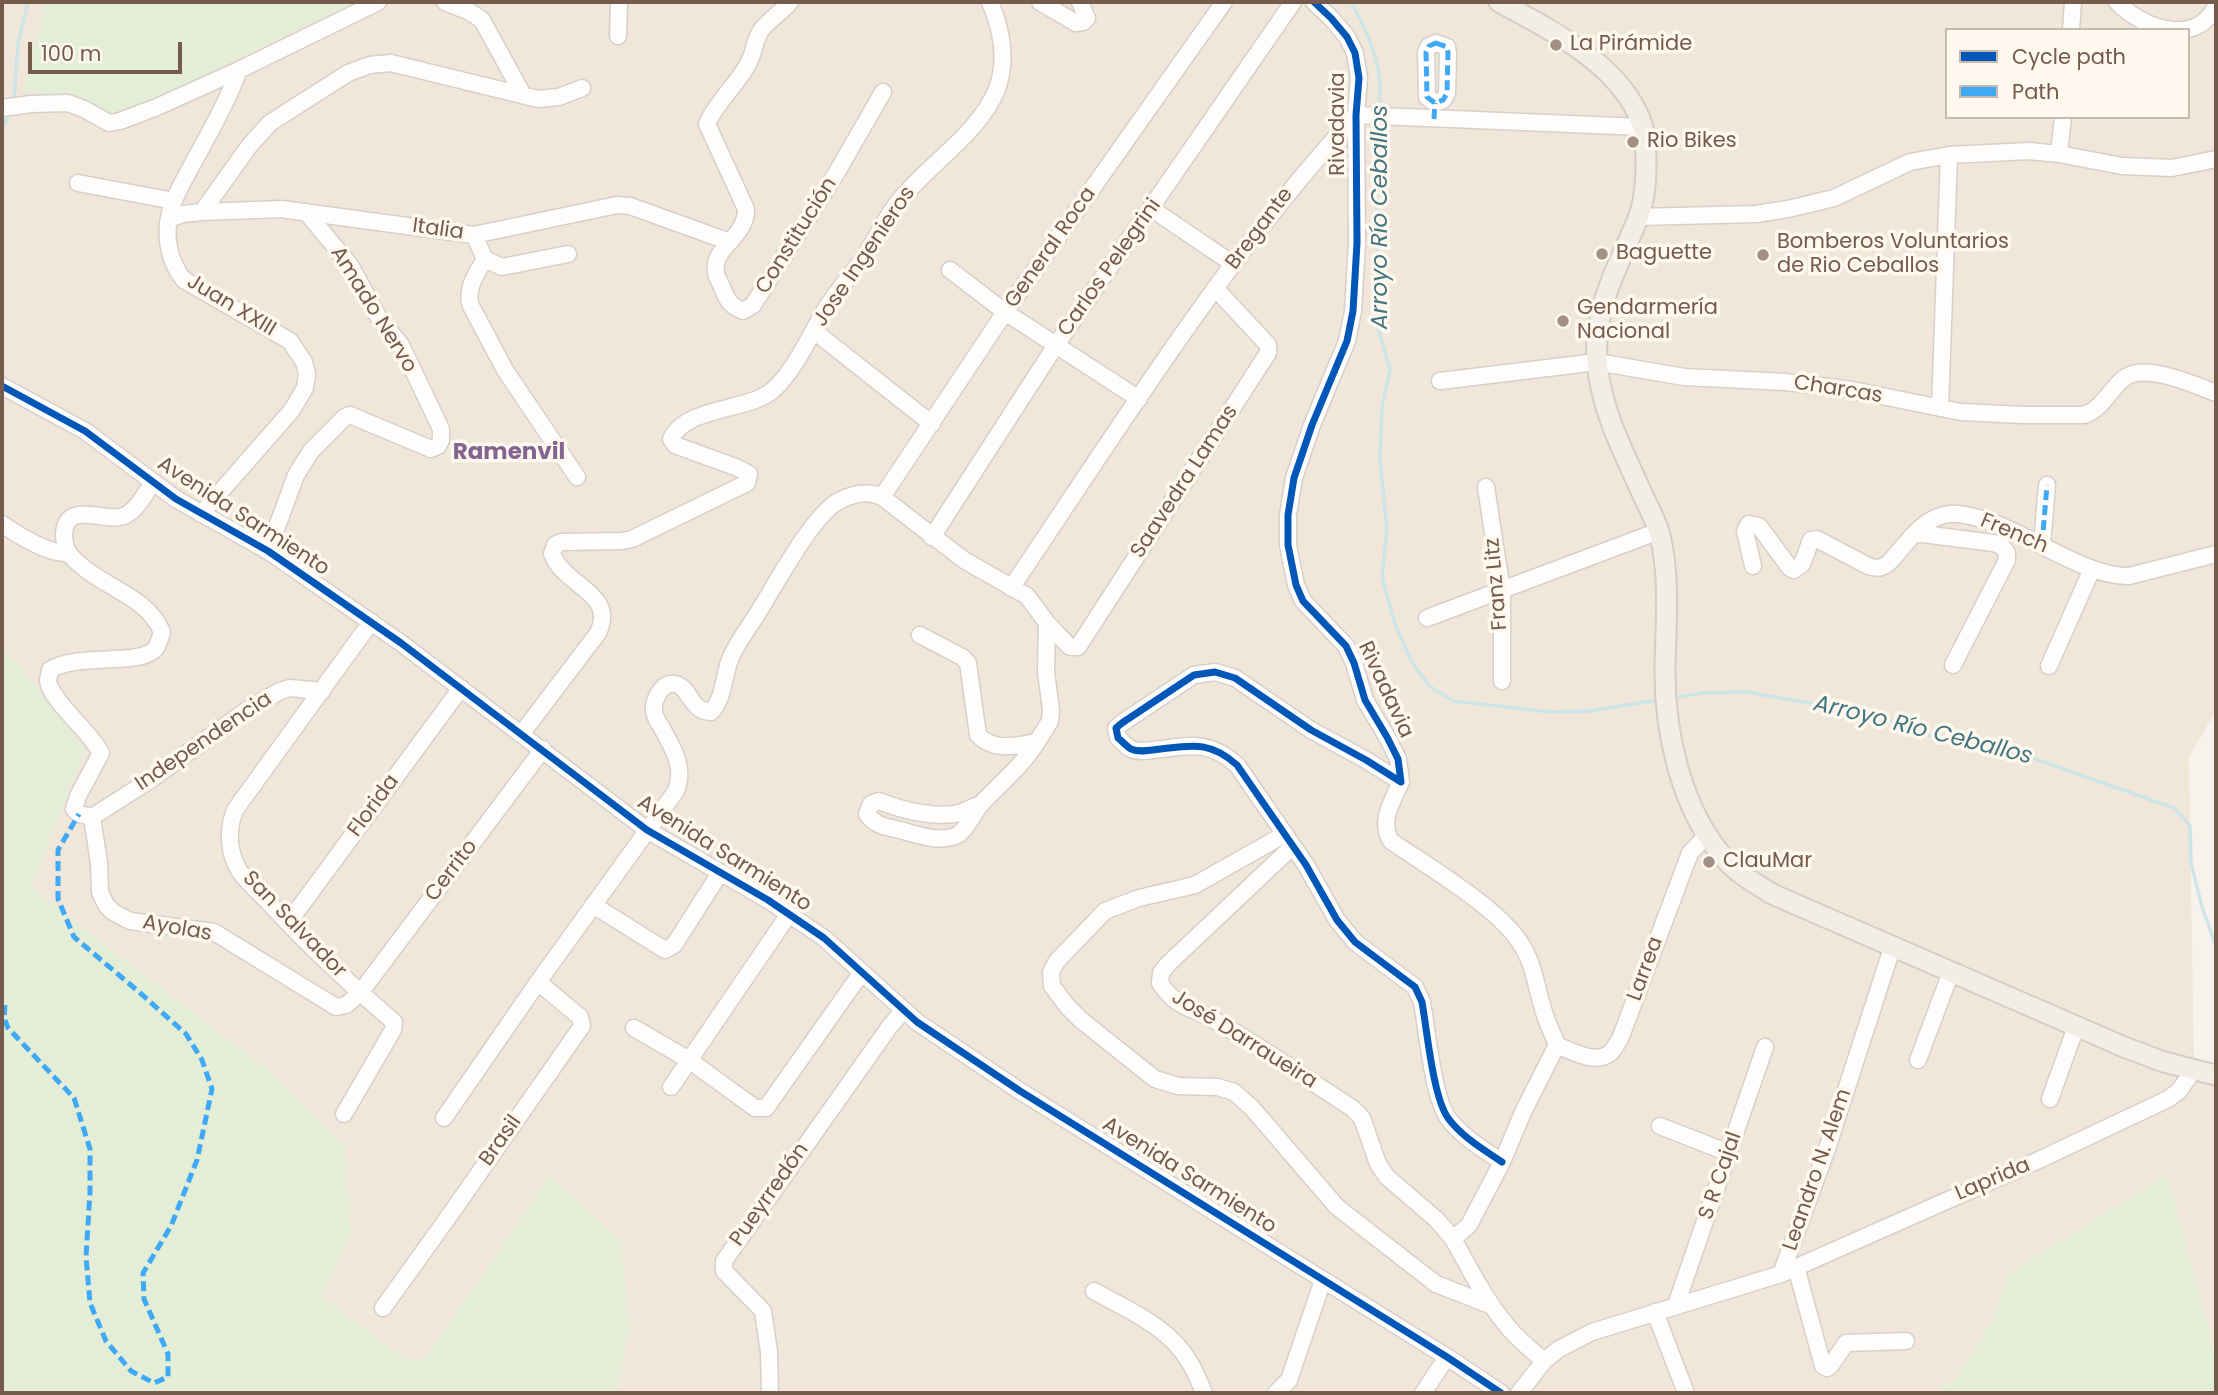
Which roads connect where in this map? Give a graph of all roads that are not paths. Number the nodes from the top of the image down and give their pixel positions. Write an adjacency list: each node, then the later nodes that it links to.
1 (378, 2): 19 (street)
2 (445, 2): 22 (street)
3 (619, 2): 18 (street)
4 (790, 2): 38 (street, Constitución)
5 (990, 2): 45 (street, Jose Ingenieros)
6 (1040, 2): 7 (street)
7 (1080, 2)
8 (1224, 2): 44 (street, General Roca)
9 (1293, 2): 32 (street, Carlos Pelegrini)
10 (1314, 2): 24 (street, Rivadavia)
11 (1499, 2): 26 (main road)
12 (2073, 2): 15 (street)
13 (2117, 2): 16 (street)
14 (2216, 6): 17 (street)
15 (2071, 28)
16 (2164, 28)
17 (2190, 29)
18 (618, 36)
19 (239, 70): 23 (street); 31 (street, Juan XXIII)
20 (582, 88): 22 (street)
21 (883, 92): 38 (street, Constitución)
22 (523, 95): 33 (street)
23 (2, 108)
24 (1360, 115): 26 (street); 41 (street, Bregante); 84 (street, Rivadavia)
25 (2063, 119): 27 (street)
26 (1643, 127): 35 (main road)
27 (2059, 154): 28 (street); 29 (street)
28 (1950, 155): 35 (street); 52 (street)
29 (2216, 159)
30 (78, 183): 31 (street)
31 (174, 201): 36 (street, Juan XXIII)
32 (1152, 209): 41 (street); 46 (street, Carlos Pelegrini)
33 (202, 212): 34 (street, Italia); 36 (street, Italia)
34 (306, 212): 37 (street, Italia); 65 (street, Amado Nervo)
35 (1638, 217): 47 (main road)
36 (169, 219): 59 (street, Juan XXIII)
37 (474, 234): 38 (street); 40 (street, Italia)
38 (730, 242)
39 (568, 254): 40 (street)
40 (485, 259): 54 (street, Italia)
41 (1233, 264): 43 (street, Bregante)
42 (950, 270): 44 (street)
43 (1215, 288): 51 (street, Bregante); 74 (street, Saavedra Lamas)
44 (1005, 312): 46 (street); 53 (street, General Roca)
45 (814, 331): 53 (street); 81 (street, Jose Ingenieros)
46 (1056, 345): 51 (street); 63 (street, Carlos Pelegrini)
47 (1597, 362): 48 (street, Charcas); 52 (street, Charcas); 61 (main road)
48 (1440, 381)
49 (2, 386): 55 (street, Avenida Sarmiento)
50 (2216, 393): 52 (street, Charcas)
51 (1139, 399): 70 (street, Bregante)
52 (1940, 408)
53 (932, 424): 58 (street, General Roca)
54 (577, 477)
55 (153, 482): 59 (street, Avenida Sarmiento); 66 (street)
56 (2047, 485): 64 (street)
57 (1486, 488): 71 (street, Franz Litz)
58 (882, 497): 63 (street); 87 (street)
59 (201, 514): 65 (street, Avenida Sarmiento)
60 (2, 524): 66 (street)
61 (1659, 531): 71 (street); 88 (main road)
62 (1915, 533): 64 (street, French); 68 (street, French); 76 (street)
63 (932, 537): 70 (street)
64 (2042, 545): 69 (street, French)
65 (268, 551): 73 (street, Avenida Sarmiento)
66 (67, 553): 86 (street)
67 (2216, 554): 69 (street, French)
68 (1752, 566)
69 (2092, 569): 77 (street)
70 (1011, 588): 74 (street)
71 (1502, 591): 72 (street); 78 (street, Franz Litz)
72 (1427, 618)
73 (371, 622): 79 (street, Avenida Sarmiento); 80 (street, San Salvador)
74 (1046, 624): 82 (street)
75 (920, 635): 82 (street)
76 (1953, 665)
77 (2049, 666)
78 (1502, 681)
79 (461, 688): 81 (street, Avenida Sarmiento); 93 (street, Florida)
80 (322, 691): 86 (street, Independencia); 93 (street, San Salvador)
81 (522, 733): 83 (street, Avenida Sarmiento)
82 (1037, 742): 85 (street)
83 (543, 749): 87 (street, Avenida Sarmiento); 98 (street, Cerrito)
84 (1401, 782): 89 (street, Rivadavia); 102 (street)
85 (981, 804): 85 (street)
86 (92, 817): 98 (street, Ayolas)
87 (647, 830): 90 (street, Avenida Sarmiento); 91 (street)
88 (1707, 835): 94 (main road); 102 (street, Larrea)
89 (1289, 840): 114 (street); 115 (street, José Darraueira); 119 (street)
90 (720, 873): 91 (street); 92 (street, Avenida Sarmiento)
91 (593, 905): 97 (street)
92 (789, 914): 95 (street, Avenida Sarmiento); 104 (street)
93 (288, 923): 98 (street, San Salvador)
94 (1893, 945): 96 (main road); 116 (street, Leandro N. Alem)
95 (862, 972): 99 (street, Avenida Sarmiento); 104 (street)
96 (1951, 972): 100 (main road); 105 (street)
97 (538, 982): 111 (street); 121 (street, Brasil)
98 (360, 993): 110 (street, San Salvador)
99 (904, 1010): 117 (street, Avenida Sarmiento); 126 (street, Pueyrredón)
100 (2076, 1027): 106 (main road); 109 (street)
101 (634, 1028): 104 (street)
102 (1557, 1045): 114 (street)
103 (1765, 1047): 113 (street, S R Cajal)
104 (689, 1060): 108 (street)
105 (1919, 1060)
106 (2194, 1069): 107 (main road); 116 (street, Laprida)
107 (2216, 1075)
108 (671, 1087)
109 (2050, 1099)
110 (344, 1114)
111 (444, 1118)
112 (1660, 1126): 113 (street)
113 (1729, 1153): 120 (street, S R Cajal)
114 (1502, 1162): 115 (street)
115 (1453, 1239): 119 (street)
116 (1788, 1270): 120 (street, Leandro N. Alem); 123 (street)
117 (1323, 1280): 124 (street, Avenida Sarmiento); 128 (street)
118 (1094, 1291): 127 (street)
119 (1490, 1305): 125 (street)
120 (1676, 1305): 122 (street, Leandro N. Alem)
121 (383, 1308)
122 (1655, 1312): 125 (street, Leandro N. Alem); 132 (street)
123 (1906, 1341)
124 (1447, 1357): 129 (street); 130 (street, Avenida Sarmiento)
125 (1544, 1361): 131 (street, Leandro N. Alem)
126 (770, 1393)
127 (1204, 1393)
128 (1276, 1393)
129 (1423, 1393)
130 (1501, 1393)
131 (1519, 1393)
132 (1686, 1393)

